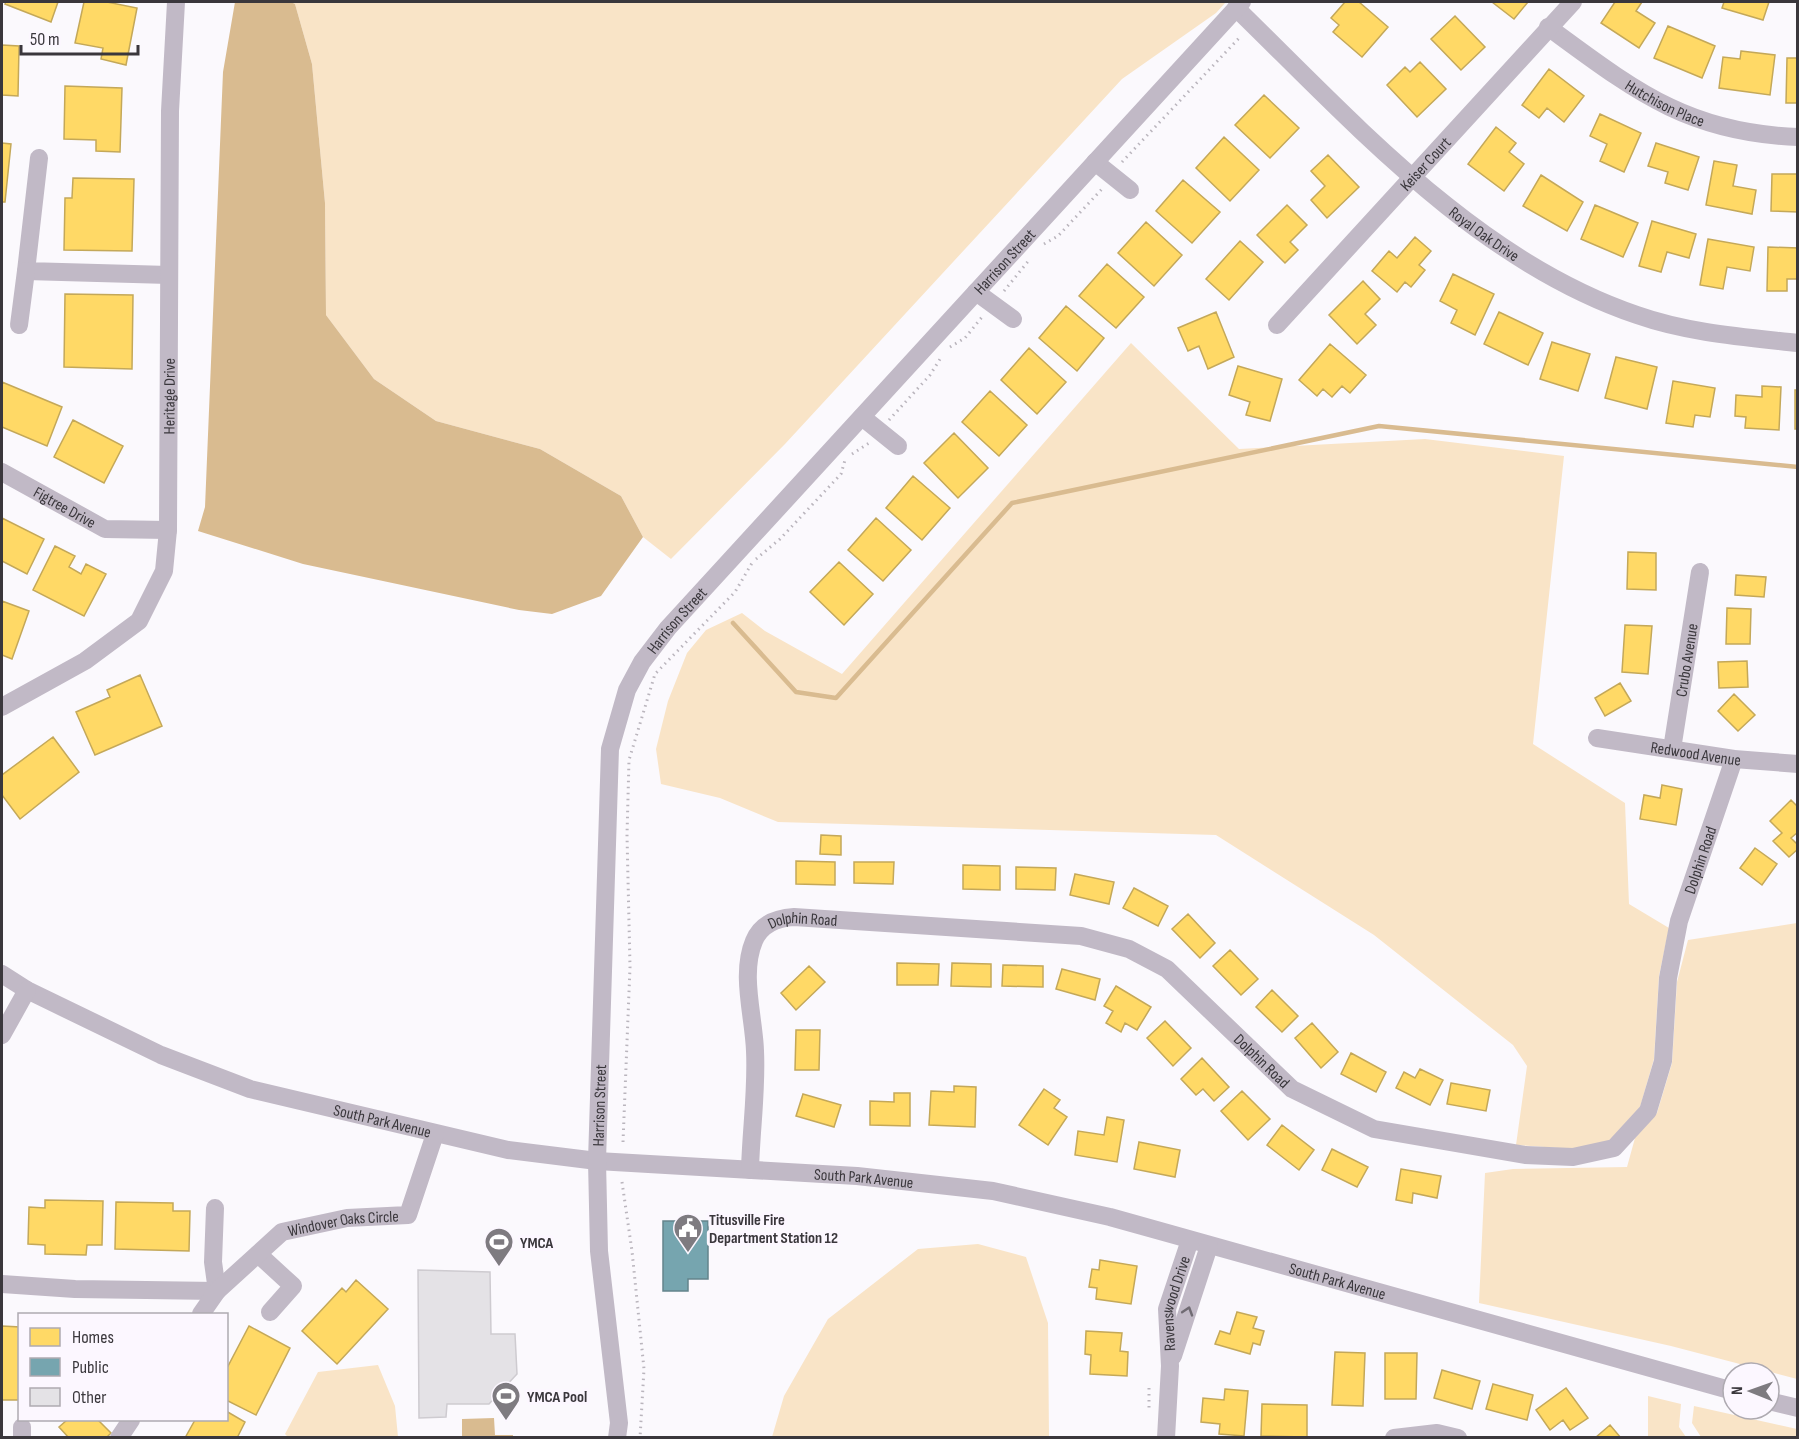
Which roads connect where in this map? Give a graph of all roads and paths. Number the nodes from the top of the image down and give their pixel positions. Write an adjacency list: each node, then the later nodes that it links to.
1 (177, 2): 15 (street, Heritage Drive)
2 (1573, 2): 4 (street, Keiser Court)
3 (1239, 5): 8 (street, Harrison Street); 10 (street, Royal Oak Drive)
4 (1548, 27): 6 (street, Hutchison Place); 10 (street, Keiser Court)
5 (1243, 34): 9 (path)
6 (1797, 137)
7 (39, 158): 14 (street)
8 (1095, 162): 9 (street); 16 (street, Harrison Street)
9 (1112, 176): 11 (street); 12 (path)
10 (1411, 178): 20 (street, Keiser Court); 21 (street, Royal Oak Drive)
11 (1130, 190)
12 (1038, 247)
13 (1034, 254): 17 (path)
14 (26, 271): 15 (street); 19 (street)
15 (169, 275): 26 (street, Heritage Drive)
16 (976, 292): 17 (street); 22 (street, Harrison Street)
17 (993, 304): 18 (street); 23 (path)
18 (1013, 319)
19 (19, 325)
20 (1277, 325)
21 (1797, 343)
22 (862, 417): 23 (street); 38 (street, Harrison Street)
23 (879, 431): 24 (street); 37 (path)
24 (898, 446)
25 (2, 472): 26 (street, Figtree Drive)
26 (168, 530): 28 (street, Heritage Drive)
27 (1700, 572): 30 (street, Crubo Avenue)
28 (2, 707)
29 (1597, 738): 30 (street, Redwood Avenue)
30 (1672, 749): 31 (street, Redwood Avenue)
31 (1734, 759): 32 (street, Redwood Avenue); 39 (street, Dolphin Road)
32 (1797, 764)
33 (2, 974): 34 (street, South Park Avenue)
34 (27, 990): 35 (street); 36 (street, South Park Avenue)
35 (2, 1035)
36 (435, 1134): 38 (street, South Park Avenue); 44 (street, Windover Oaks Circle)
37 (623, 1142)
38 (597, 1161): 39 (street, South Park Avenue); 55 (street, Harrison Street)
39 (750, 1170): 42 (street, South Park Avenue)
40 (622, 1182): 56 (path)
41 (215, 1208): 46 (street)
42 (1190, 1240): 43 (street, South Park Avenue); 49 (street, Ravenswood Drive)
43 (1209, 1246): 49 (street, Ravenswood Drive, one-way to 43); 50 (street, South Park Avenue)
44 (258, 1254): 46 (street, Windover Oaks Circle); 47 (street)
45 (2, 1284): 46 (street)
46 (217, 1291): 48 (street, Windover Oaks Circle)
47 (270, 1311)
48 (202, 1313)
49 (1170, 1366): 57 (street, Ravenswood Drive)
50 (1721, 1388)
51 (1781, 1404): 52 (street)
52 (1797, 1408)
53 (130, 1421): 54 (street)
54 (119, 1437)
55 (617, 1437)
56 (640, 1437)
57 (1166, 1437)
58 (1394, 1437): 59 (street)
59 (1458, 1437)

